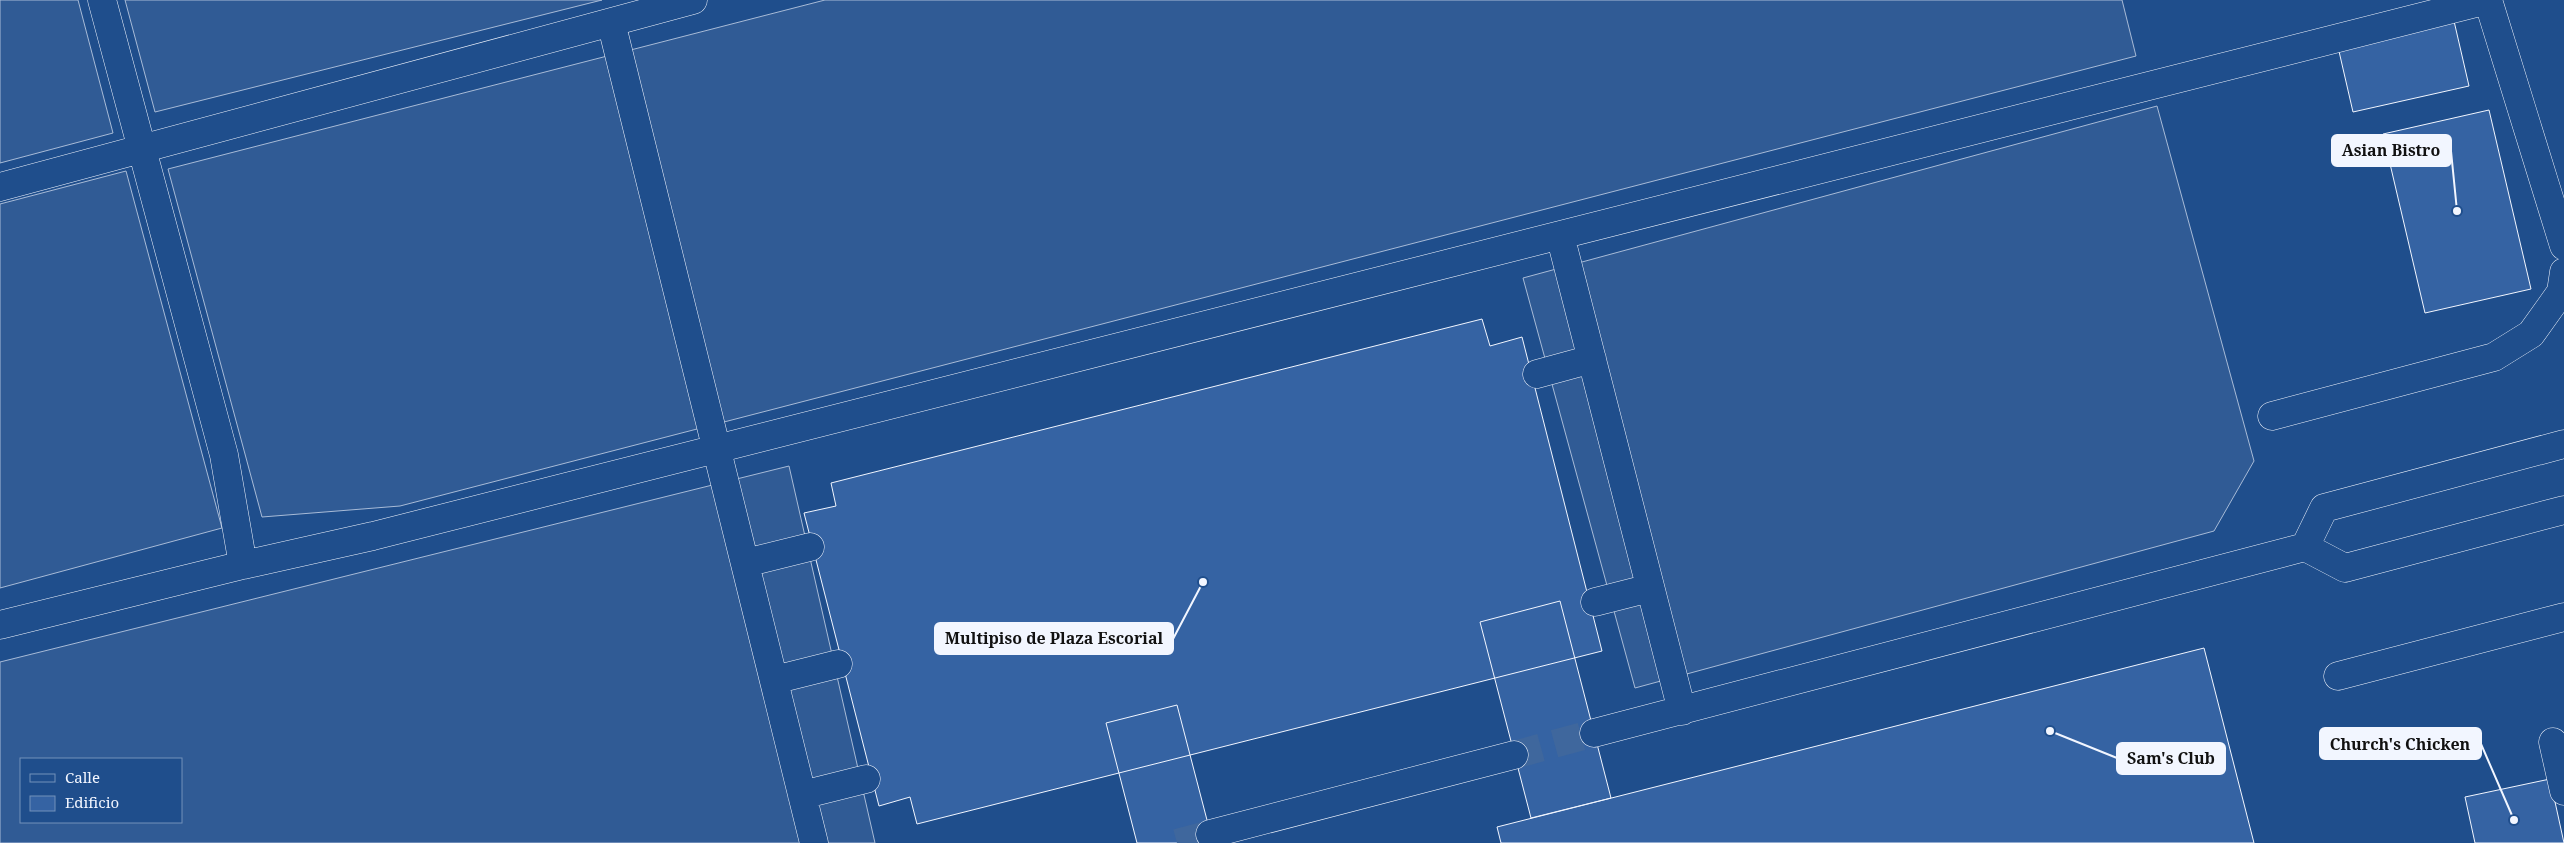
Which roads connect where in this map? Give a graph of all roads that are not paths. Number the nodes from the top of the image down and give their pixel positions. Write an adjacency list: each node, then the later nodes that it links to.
1 (102, 0): 5 (street)
2 (693, 0): 4 (street)
3 (2488, 0): 7 (street); 8 (street)
4 (611, 22): 5 (street); 14 (street)
5 (142, 148): 6 (street); 19 (street)
6 (0, 186)
7 (1560, 235): 10 (street); 14 (street)
8 (2564, 246)
9 (2564, 272): 12 (street)
10 (1592, 359): 11 (street); 20 (street)
11 (1537, 374)
12 (2272, 416)
13 (2560, 443): 17 (street)
14 (717, 449): 18 (street); 19 (street)
15 (2564, 510): 17 (street)
16 (810, 546): 18 (street)
17 (2305, 547): 27 (street)
18 (745, 563): 26 (street)
19 (243, 565): 23 (street)
20 (1650, 588): 21 (street); 27 (street)
21 (1595, 602)
22 (2564, 617): 25 (street)
23 (0, 625)
24 (838, 664): 26 (street)
25 (2338, 676)
26 (774, 680): 33 (street)
27 (1682, 710): 28 (street)
28 (1594, 734)
29 (2554, 742): 32 (street)
30 (1514, 755): 34 (street)
31 (866, 779): 33 (street)
32 (2564, 791)
33 (802, 795): 35 (street)
34 (1210, 834)
35 (814, 843)

